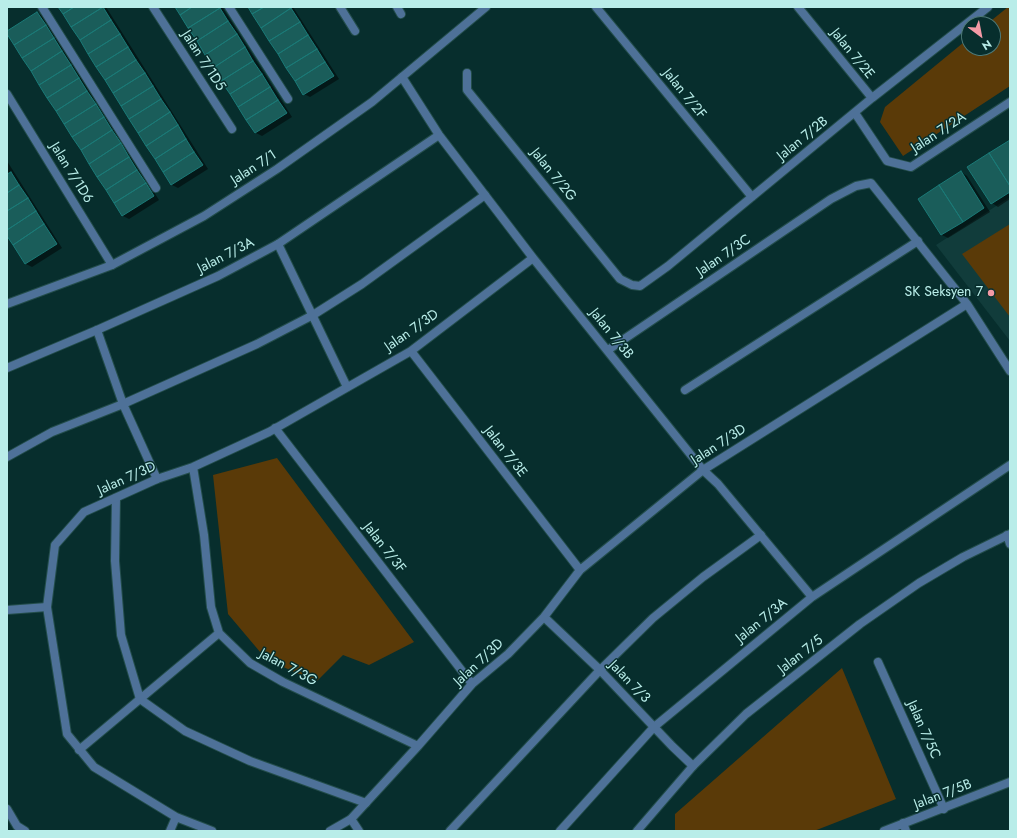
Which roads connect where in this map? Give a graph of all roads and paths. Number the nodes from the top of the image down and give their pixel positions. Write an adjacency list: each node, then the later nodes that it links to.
1 (42, 7): 21 (street)
2 (153, 7): 19 (street, Jalan 7/1D5)
3 (230, 7): 16 (street)
4 (340, 7): 11 (street)
5 (396, 7): 10 (street)
6 (486, 7): 13 (street, Jalan 7/1)
7 (596, 7): 23 (street, Jalan 7/2F)
8 (798, 7): 15 (street, Jalan 7/2E)
9 (988, 7): 15 (street, Jalan 7/2B)
10 (401, 14)
11 (355, 31)
12 (467, 73): 28 (street, Jalan 7/2G)
13 (402, 77): 20 (street, Jalan 7/3B); 27 (street, Jalan 7/1)
14 (7, 94): 27 (street, Jalan 7/1D6)
15 (872, 98): 18 (street, Jalan 7/2B)
16 (288, 99)
17 (1010, 102): 18 (street, Jalan 7/2A)
18 (854, 113): 23 (street, Jalan 7/2B)
19 (232, 129)
20 (439, 135): 22 (street, Jalan 7/3B); 25 (street, Jalan 7/3A)
21 (156, 188)
22 (485, 196): 26 (street, Jalan 7/3B); 31 (street)
23 (752, 197): 28 (street, Jalan 7/2B)
24 (918, 241): 30 (street); 33 (street, Jalan 7/3C); 38 (street)
25 (278, 244): 31 (street); 32 (street, Jalan 7/3A)
26 (533, 258): 33 (street, Jalan 7/3B); 34 (street, Jalan 7/3D)
27 (112, 265): 29 (street, Jalan 7/1)
28 (632, 286)
29 (7, 304)
30 (967, 304): 36 (street); 44 (street, Jalan 7/3D)
31 (313, 315): 37 (street); 39 (street)
32 (98, 330): 35 (street, Jalan 7/3A); 39 (street)
33 (608, 350): 44 (street, Jalan 7/3B)
34 (411, 351): 37 (street, Jalan 7/3D); 50 (street, Jalan 7/3E)
35 (7, 368)
36 (1010, 371)
37 (347, 387): 40 (street, Jalan 7/3D)
38 (685, 390)
39 (123, 404): 41 (street); 45 (street)
40 (275, 428): 43 (street, Jalan 7/3D); 58 (street, Jalan 7/3F)
41 (7, 457)
42 (1010, 465): 51 (street, Jalan 7/3A)
43 (193, 467): 45 (street, Jalan 7/3D); 55 (street, Jalan 7/3G)
44 (703, 470): 48 (street, Jalan 7/3B); 50 (street, Jalan 7/3D)
45 (157, 479): 46 (street, Jalan 7/3D)
46 (116, 498): 52 (street, Jalan 7/3D); 59 (street)
47 (1008, 534): 49 (street); 63 (street, Jalan 7/5)
48 (761, 536): 51 (street, Jalan 7/3B); 57 (street)
49 (1010, 544)
50 (580, 570): 54 (street, Jalan 7/3D)
51 (812, 597): 60 (street, Jalan 7/3A)
52 (47, 607): 53 (street); 62 (street, Jalan 7/3D)
53 (7, 610)
54 (544, 617): 57 (street, Jalan 7/3); 58 (street, Jalan 7/3D)
55 (219, 633): 59 (street); 61 (street, Jalan 7/3G)
56 (878, 662): 67 (street, Jalan 7/5C)
57 (600, 670): 60 (street, Jalan 7/3); 76 (street)
58 (472, 684): 61 (street, Jalan 7/3D)
59 (140, 699): 62 (street); 65 (street)
60 (654, 727): 63 (street, Jalan 7/3); 77 (street, Jalan 7/3A)
61 (418, 746): 65 (street, Jalan 7/3D)
62 (79, 750): 68 (street, Jalan 7/3D)
63 (693, 766): 78 (street, Jalan 7/5)
64 (1010, 782): 67 (street, Jalan 7/5B)
65 (366, 803): 69 (street, Jalan 7/3D)
66 (7, 809): 71 (street)
67 (944, 809): 70 (street, Jalan 7/5B)
68 (176, 817): 72 (street); 73 (street, Jalan 7/3D)
69 (351, 819): 74 (street, Jalan 7/3D); 75 (street)
70 (905, 827): 79 (street, Jalan 7/5B)
71 (25, 831)
72 (170, 831)
73 (212, 831)
74 (330, 831)
75 (359, 831)
76 (450, 831)
77 (560, 831)
78 (637, 831)
79 (884, 831)

